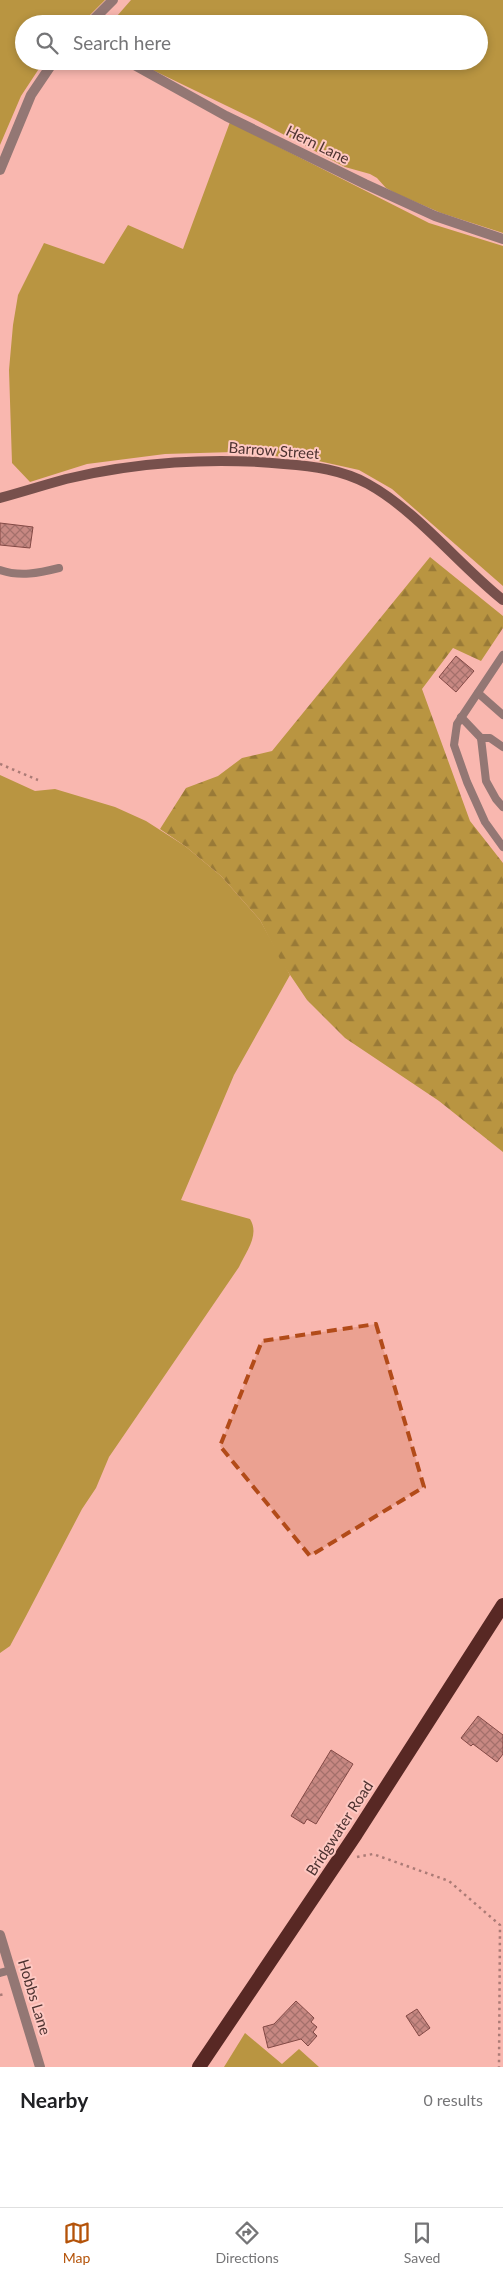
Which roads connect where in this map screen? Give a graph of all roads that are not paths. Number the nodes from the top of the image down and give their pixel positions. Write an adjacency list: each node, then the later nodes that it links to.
1 (113, 0): 2 (street)
2 (98, 15)
3 (48, 70): 5 (street)
4 (143, 70): 6 (street, Hern Lane)
5 (0, 170)
6 (503, 239)
7 (0, 498): 10 (main road, Barrow Street)
8 (59, 568): 9 (lane)
9 (0, 570)
10 (503, 600)
11 (503, 655): 12 (lane)
12 (478, 693): 13 (lane); 14 (lane)
13 (503, 716)
14 (461, 717): 15 (lane); 18 (lane)
15 (480, 738): 16 (lane); 17 (lane)
16 (503, 746)
17 (503, 807)
18 (503, 847)
19 (503, 1605): 24 (highway, Bridgwater Road)
20 (0, 1935): 21 (street, Hobbs Lane)
21 (11, 1970): 22 (lane); 23 (street, Hobbs Lane)
22 (0, 1973)
23 (40, 2067)
24 (198, 2067)

